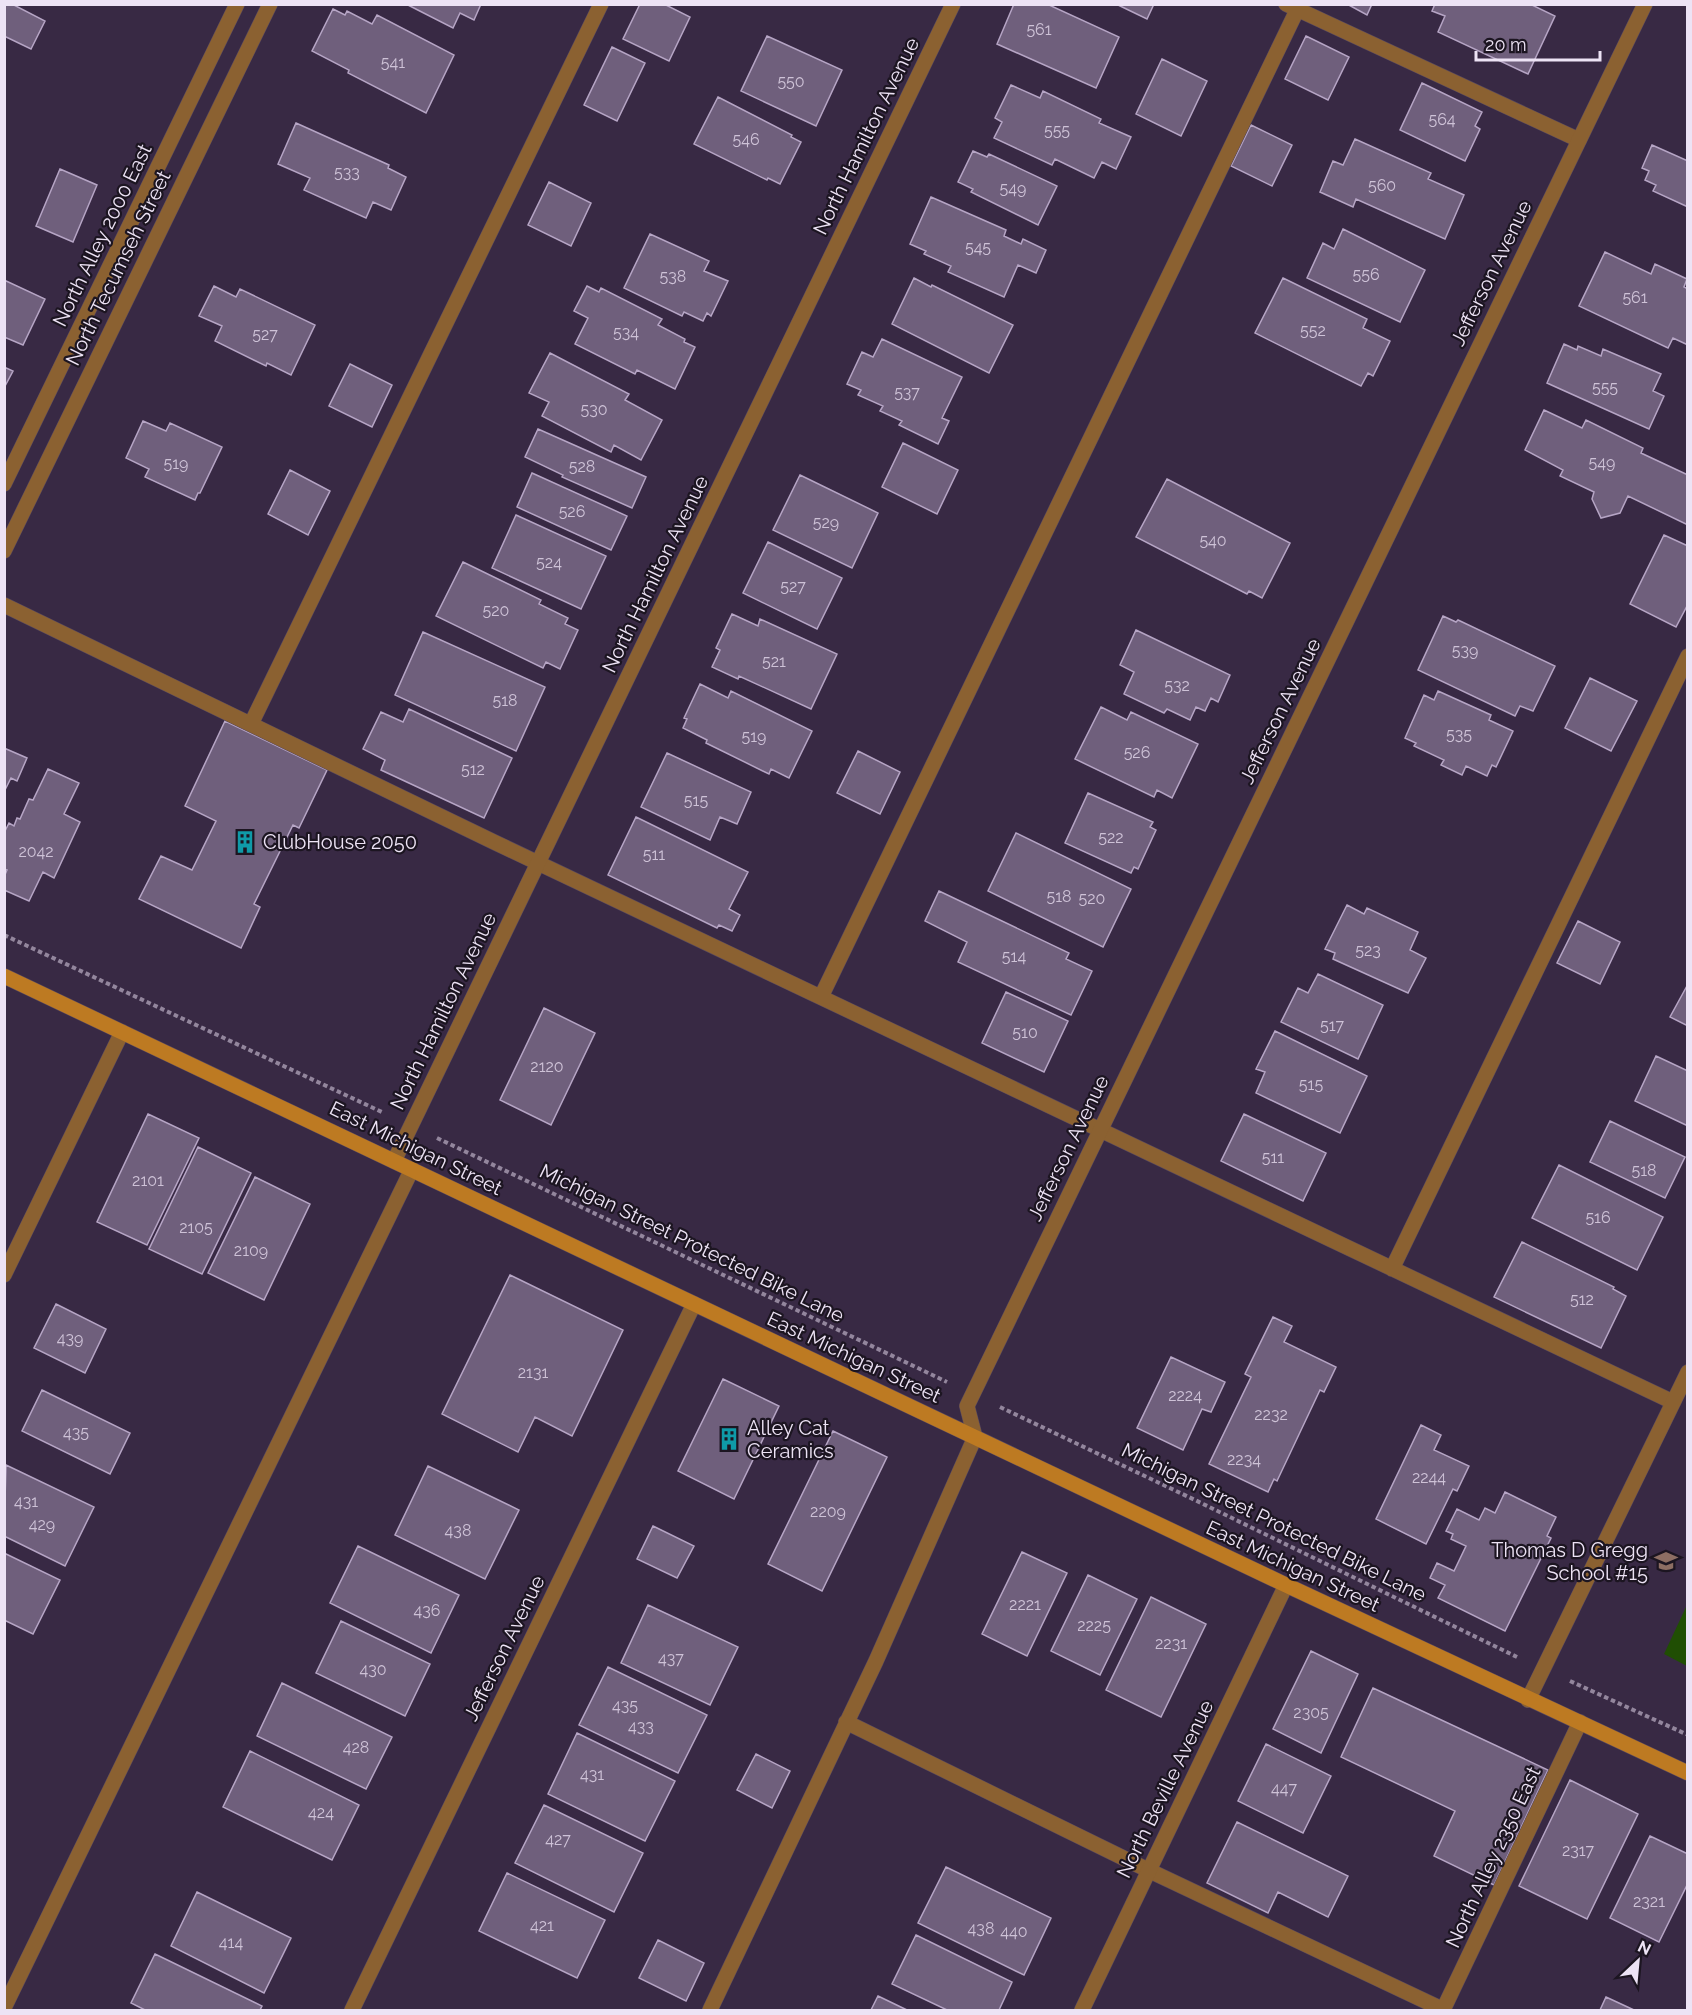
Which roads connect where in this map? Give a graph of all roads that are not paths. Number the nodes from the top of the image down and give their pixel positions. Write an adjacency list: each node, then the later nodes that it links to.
1 (237, 4): 8 (street, North Alley 2000 East)
2 (270, 4): 9 (street, North Tecumseh Street)
3 (601, 4): 12 (street)
4 (953, 4): 13 (street, North Hamilton Avenue)
5 (1645, 4): 7 (street, Jefferson Avenue)
6 (1294, 6): 7 (street); 15 (street)
7 (1579, 140): 17 (street, Jefferson Avenue)
8 (4, 484)
9 (4, 551)
10 (4, 605): 12 (street)
11 (1688, 656): 20 (street)
12 (251, 724): 13 (street)
13 (538, 863): 15 (street); 18 (street, North Hamilton Avenue)
14 (4, 976): 16 (main road, East Michigan Street)
15 (821, 997): 17 (street)
16 (122, 1032): 18 (main road, East Michigan Street); 21 (street)
17 (1100, 1131): 20 (street); 25 (street, Jefferson Avenue)
18 (394, 1161): 19 (main road, East Michigan Street)
19 (412, 1169): 22 (main road, East Michigan Street); 32 (street)
20 (1392, 1269): 24 (street)
21 (4, 1275)
22 (694, 1304): 25 (main road, East Michigan Street); 33 (street, Jefferson Avenue)
23 (1688, 1372): 24 (street)
24 (1673, 1402): 27 (street)
25 (975, 1437): 26 (main road, East Michigan Street); 28 (street)
26 (1286, 1586): 27 (main road, East Michigan Street); 31 (street, North Beville Avenue)
27 (1528, 1700): 29 (main road, East Michigan Street)
28 (846, 1722): 31 (street); 34 (street)
29 (1580, 1722): 30 (main road, East Michigan Street); 36 (street, North Alley 2350 East)
30 (1688, 1773)
31 (1150, 1870): 35 (street, North Beville Avenue); 36 (street)
32 (4, 2008)
33 (352, 2010)
34 (710, 2010)
35 (1082, 2010)
36 (1444, 2010)

